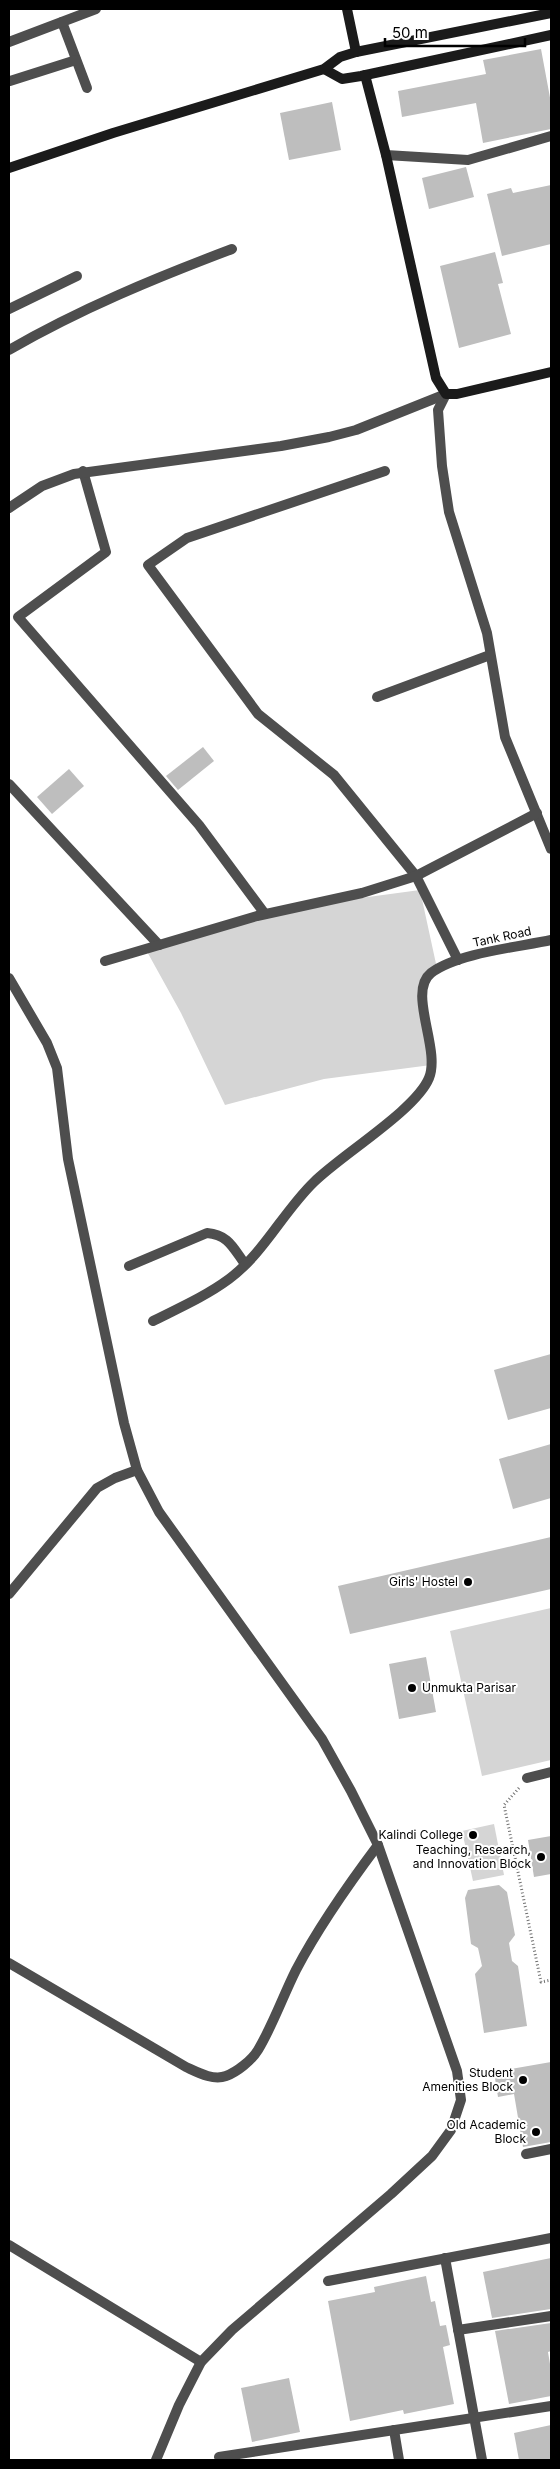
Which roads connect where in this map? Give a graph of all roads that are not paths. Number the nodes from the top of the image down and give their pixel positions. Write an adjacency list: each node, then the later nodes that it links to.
1 (96, 9): 4 (street)
2 (347, 9): 7 (street)
3 (551, 13): 7 (street)
4 (62, 22): 6 (street); 8 (street)
5 (551, 35): 10 (street)
6 (9, 42)
7 (356, 52): 9 (street)
8 (76, 60): 11 (street); 12 (street)
9 (324, 69): 10 (street); 15 (street)
10 (365, 75): 14 (street)
11 (10, 81)
12 (87, 88)
13 (551, 136): 14 (street)
14 (386, 155): 21 (street)
15 (9, 168)
16 (232, 248): 19 (street)
17 (76, 276): 18 (street)
18 (9, 309)
19 (9, 350)
20 (551, 372): 21 (street)
21 (446, 394): 23 (street); 25 (street)
22 (385, 470): 30 (street)
23 (82, 472): 24 (street); 31 (street)
24 (9, 508)
25 (490, 655): 26 (street); 28 (street)
26 (377, 697)
27 (9, 784): 33 (street)
28 (537, 813): 29 (street); 30 (street)
29 (551, 848)
30 (416, 876): 31 (street); 34 (street)
31 (265, 914): 33 (street)
32 (551, 940): 34 (street, Tank Road)
33 (159, 945): 35 (street)
34 (458, 960): 37 (street, Tank Road)
35 (105, 961)
36 (9, 978): 40 (street)
37 (245, 1264): 38 (street); 39 (street, Tank Road)
38 (129, 1266)
39 (153, 1320)
40 (137, 1470): 41 (street); 44 (street)
41 (9, 1594)
42 (551, 1772): 43 (street)
43 (527, 1778)
44 (378, 1845): 45 (street); 54 (street)
45 (9, 1963)
46 (551, 2149): 47 (street)
47 (526, 2154)
48 (551, 2238): 50 (street)
49 (9, 2245): 54 (street)
50 (445, 2258): 51 (street); 53 (street)
51 (328, 2280)
52 (551, 2316): 53 (street)
53 (458, 2330): 56 (street)
54 (201, 2362): 59 (street)
55 (551, 2406): 56 (street)
56 (474, 2417): 57 (street); 61 (street)
57 (394, 2430): 58 (street); 60 (street)
58 (219, 2457)
59 (156, 2460)
60 (399, 2460)
61 (482, 2460)

